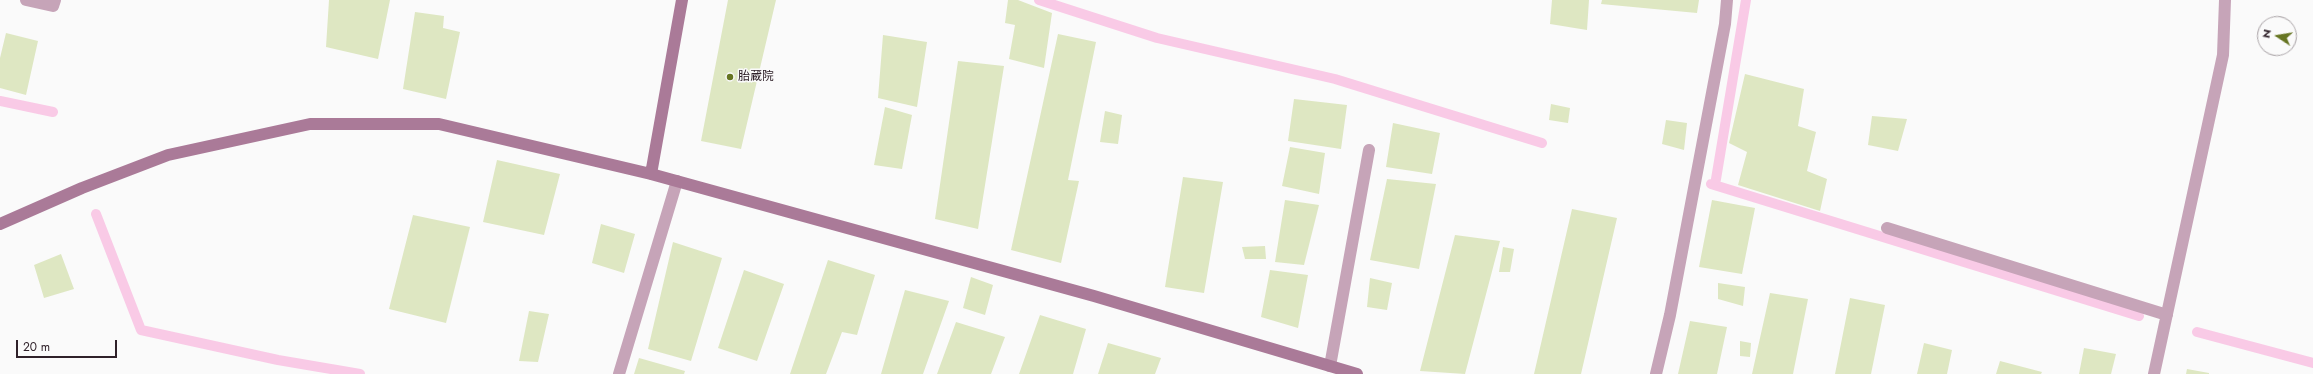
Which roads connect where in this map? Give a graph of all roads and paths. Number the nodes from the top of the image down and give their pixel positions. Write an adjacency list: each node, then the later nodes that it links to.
1 (26, 0): 2 (street)
2 (54, 0)
3 (682, 0): 7 (street)
4 (1727, 0): 15 (street)
5 (2225, 0): 11 (street)
6 (1369, 150): 12 (street)
7 (651, 174): 8 (street); 9 (street)
8 (677, 181): 12 (street); 13 (street)
9 (0, 224)
10 (1887, 228): 11 (street)
11 (2167, 314): 16 (street)
12 (1330, 366): 14 (street)
13 (619, 374)
14 (1357, 374)
15 (1656, 374)
16 (2154, 374)

